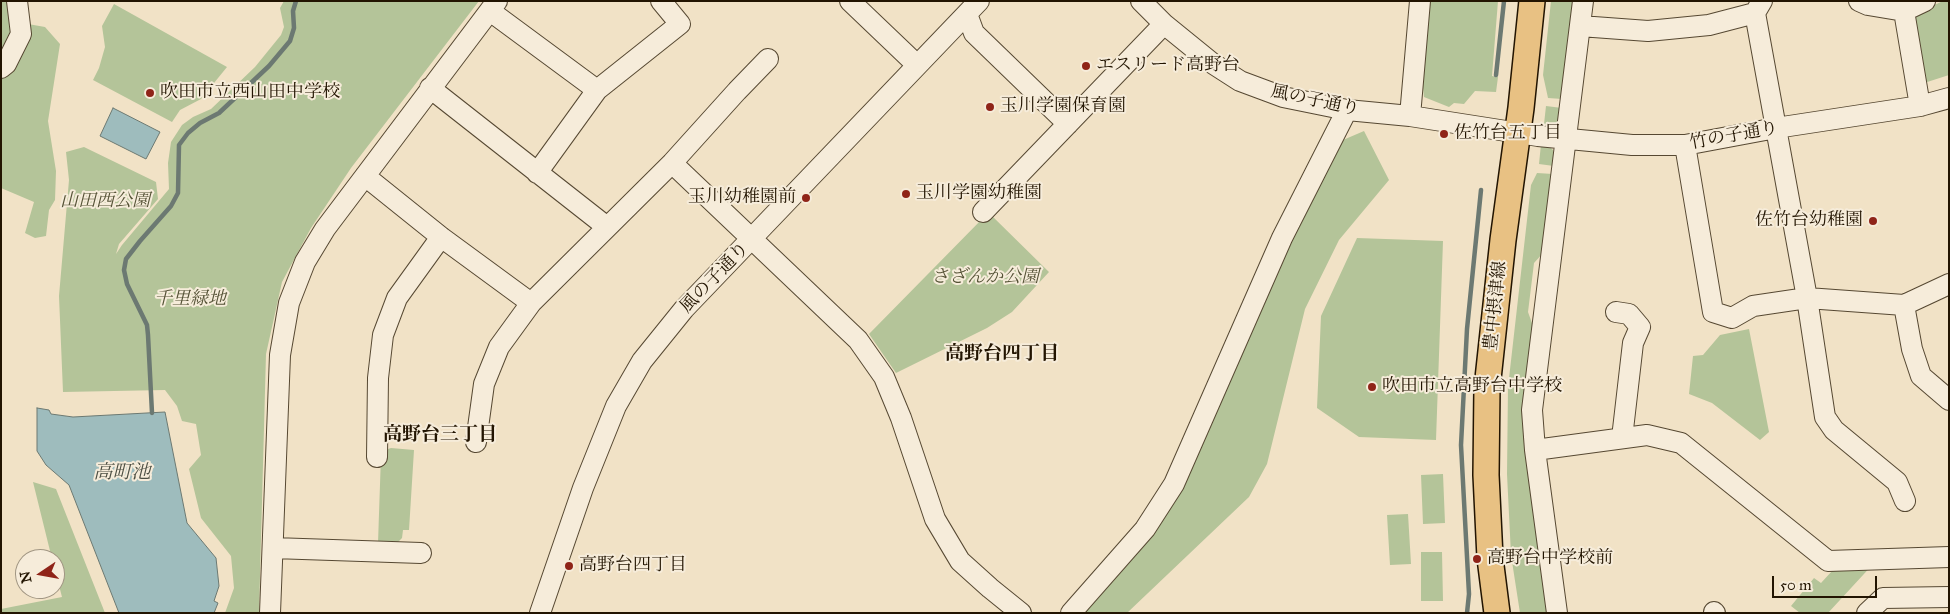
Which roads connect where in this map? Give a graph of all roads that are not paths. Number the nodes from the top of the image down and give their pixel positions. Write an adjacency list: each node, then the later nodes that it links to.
1 (17, 1): 18 (street)
2 (661, 1): 20 (street)
3 (850, 1): 17 (street)
4 (1141, 1): 14 (street, 風の子通り)
5 (1532, 1): 27 (main road, 豊中摂津線)
6 (1583, 1): 15 (street)
7 (1859, 1): 13 (street)
8 (1925, 1): 13 (street)
9 (1416, 2): 24 (street)
10 (494, 6): 19 (street); 20 (street)
11 (973, 7): 17 (street, 風の子通り); 25 (street)
12 (1758, 7): 15 (street); 26 (street)
13 (1904, 11): 22 (street)
14 (1164, 24): 23 (street, 風の子通り); 25 (street)
15 (1580, 26): 28 (street)
16 (768, 59): 30 (street)
17 (917, 65): 36 (street, 風の子通り)
18 (1, 68)
19 (430, 88): 31 (street); 32 (street)
20 (597, 90): 31 (street)
21 (1949, 98): 22 (street, 竹の子通り)
22 (1920, 106): 26 (street, 竹の子通り)
23 (1347, 110): 24 (street, 風の子通り); 55 (street)
24 (1410, 116): 27 (street, 風の子通り)
25 (1068, 124): 33 (street)
26 (1776, 128): 29 (street, 竹の子通り); 38 (street)
27 (1517, 133): 28 (street, 竹の子通り); 56 (main road, 豊中摂津線)
28 (1565, 139): 29 (street, 竹の子通り); 45 (street)
29 (1685, 145): 38 (street)
30 (672, 163): 34 (street); 36 (street)
31 (537, 173): 34 (street)
32 (365, 176): 35 (street); 48 (street)
33 (983, 212)
34 (607, 227): 39 (street)
35 (441, 237): 39 (street); 46 (street)
36 (753, 238): 53 (street, 風の子通り); 54 (street)
37 (1949, 284): 40 (street)
38 (1807, 298): 40 (street); 47 (street)
39 (531, 303): 44 (street)
40 (1904, 305): 42 (street)
41 (1616, 312): 43 (street)
42 (1949, 400)
43 (1622, 438): 45 (street); 50 (street)
44 (476, 442)
45 (1534, 450): 57 (street)
46 (377, 457)
47 (1905, 501)
48 (273, 548): 49 (street); 52 (street)
49 (422, 553)
50 (1949, 557)
51 (1943, 602): 58 (street)
52 (270, 613)
53 (540, 613)
54 (1021, 613)
55 (1072, 613)
56 (1497, 613)
57 (1557, 613)
58 (1867, 613)

